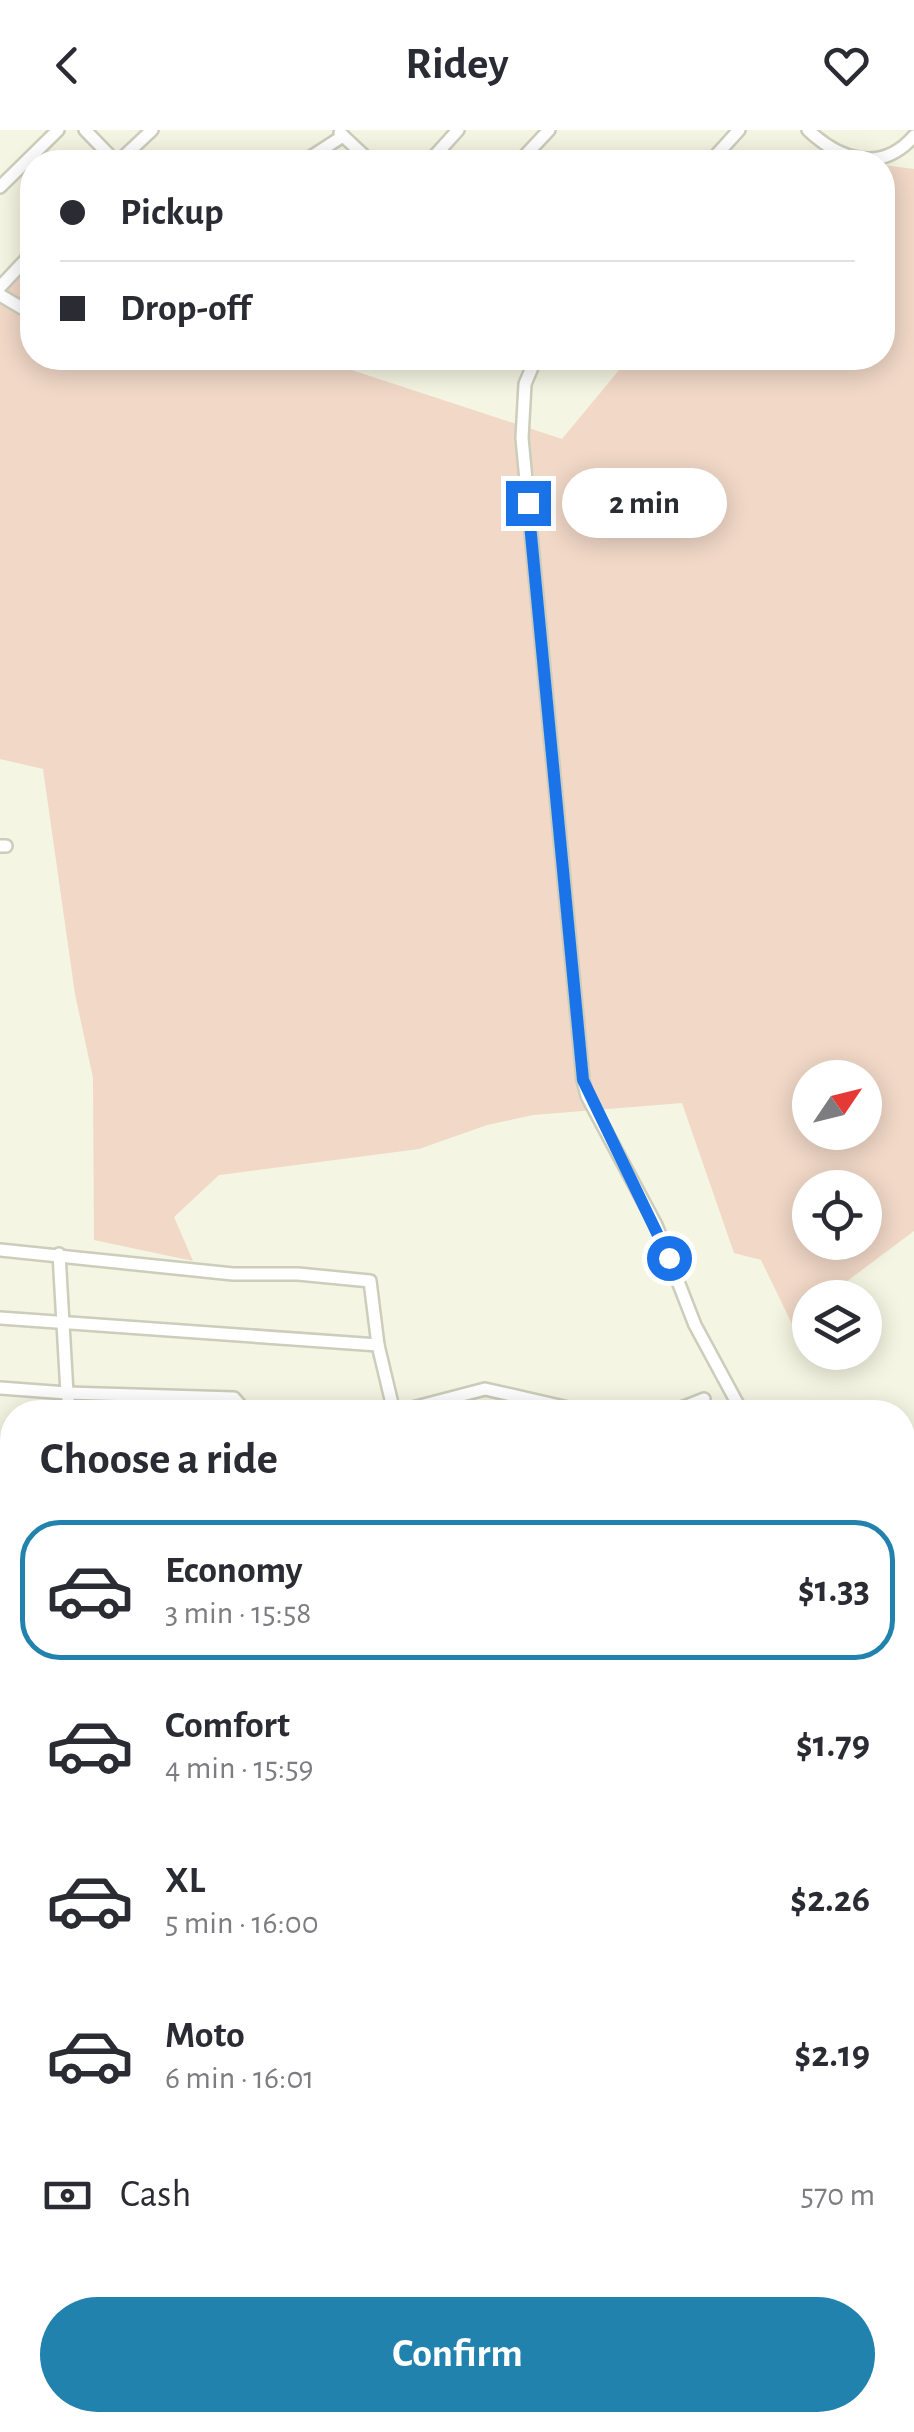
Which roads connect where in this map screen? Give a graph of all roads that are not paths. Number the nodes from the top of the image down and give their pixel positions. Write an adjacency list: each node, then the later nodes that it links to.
1 (58, 130): 11 (street)
2 (85, 130): 12 (street)
3 (152, 130): 13 (street)
4 (362, 130): 9 (street)
5 (458, 130): 15 (street)
6 (548, 130): 16 (street)
7 (739, 130): 17 (street)
8 (808, 130): 18 (street)
9 (343, 136): 14 (street)
10 (914, 136): 19 (street)
11 (38, 150)
12 (105, 150)
13 (130, 150)
14 (321, 150)
15 (440, 150)
16 (530, 150)
17 (721, 150)
18 (837, 150)
19 (893, 150)
20 (20, 168): 21 (street)
21 (0, 188)
22 (20, 267): 23 (street)
23 (0, 291)
24 (531, 370): 37 (street)
25 (0, 1250): 26 (street)
26 (59, 1254): 28 (street); 29 (street)
27 (0, 1318): 28 (street)
28 (63, 1322): 29 (street); 31 (street)
29 (378, 1345): 34 (street)
30 (0, 1388): 31 (street)
31 (68, 1392): 32 (street); 33 (street)
32 (69, 1400)
33 (236, 1400)
34 (393, 1400)
35 (442, 1400): 36 (street)
36 (533, 1400)
37 (736, 1400)

